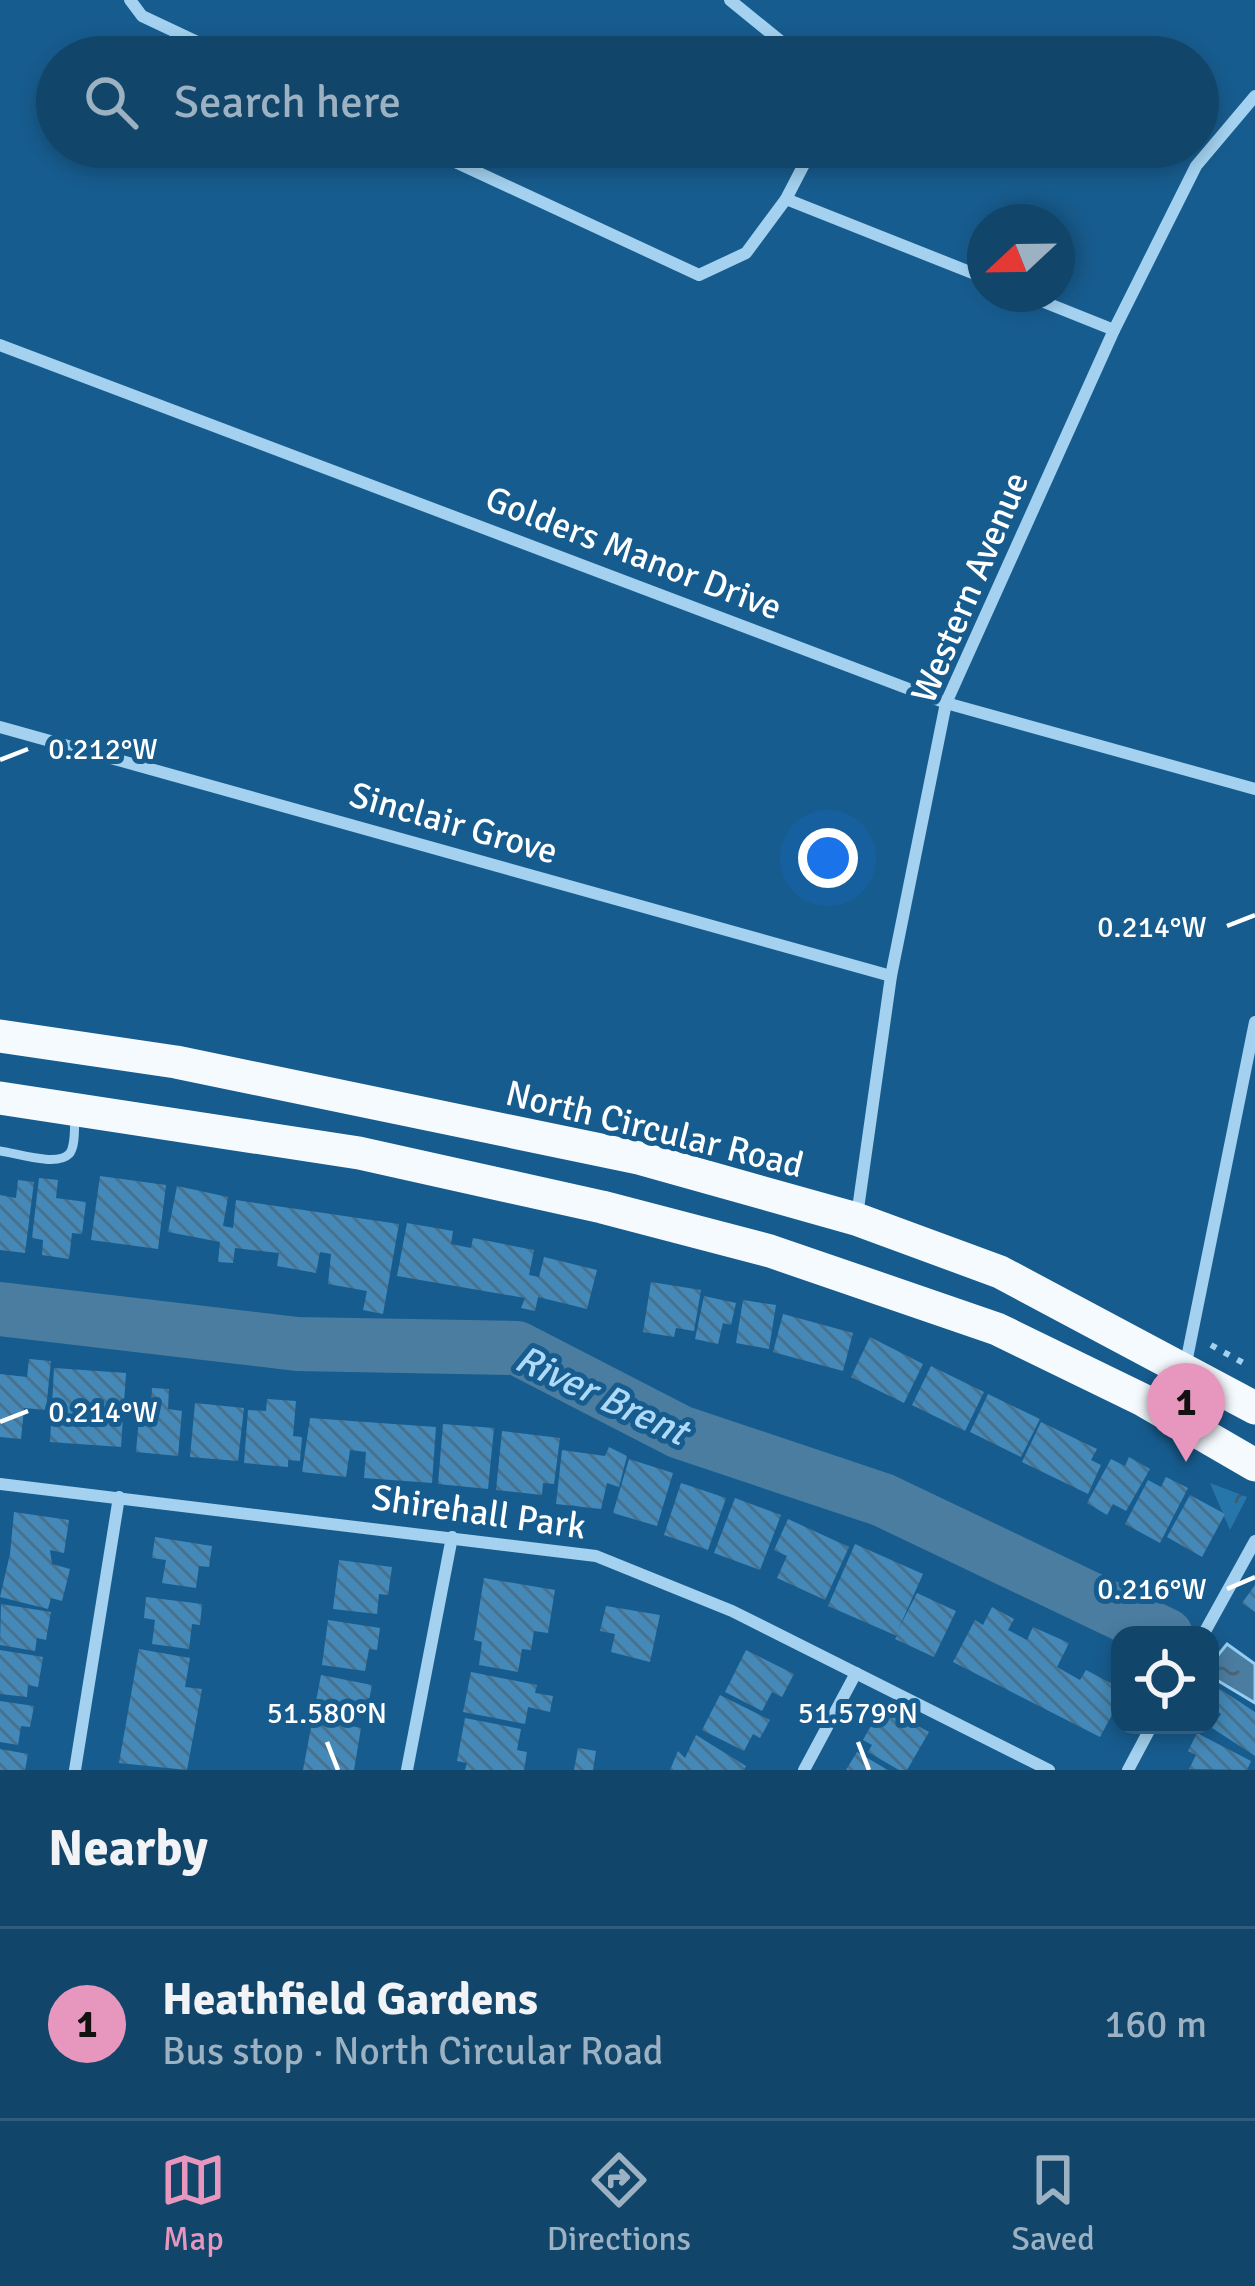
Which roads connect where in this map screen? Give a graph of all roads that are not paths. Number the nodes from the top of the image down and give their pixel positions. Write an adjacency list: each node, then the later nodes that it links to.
1 (130, 0): 3 (street)
2 (730, 0): 4 (street)
3 (184, 36)
4 (774, 36)
5 (1255, 96): 6 (street, Western Avenue)
6 (1219, 139)
7 (468, 168): 10 (street)
8 (802, 168): 10 (street)
9 (1195, 168): 13 (street, Western Avenue)
10 (786, 199): 11 (street)
11 (967, 271)
12 (1069, 312): 13 (street)
13 (1114, 330): 15 (street, Western Avenue)
14 (0, 345): 15 (street, Golders Manor Drive)
15 (946, 703): 17 (street, Golders Manor Drive); 18 (street, Western Avenue)
16 (0, 727): 18 (street, Sinclair Grove)
17 (1255, 789)
18 (891, 976): 24 (street, Western Avenue)
19 (1255, 1022): 25 (street)
20 (0, 1036): 24 (highway, North Circular Road)
21 (0, 1098): 22 (highway)
22 (75, 1110): 23 (lane); 27 (highway)
23 (0, 1151)
24 (856, 1220): 25 (highway, North Circular Road)
25 (1184, 1369): 26 (highway, North Circular Road)
26 (1255, 1408)
27 (1255, 1466)
28 (0, 1484): 29 (street, Shirehall Park)
29 (119, 1497): 30 (street, Shirehall Park); 35 (street)
30 (452, 1537): 33 (street, Shirehall Park); 36 (street)
31 (1255, 1541): 32 (street)
32 (1208, 1626)
33 (856, 1672): 37 (street); 38 (street, Shirehall Park)
34 (1147, 1734): 39 (street)
35 (75, 1770)
36 (407, 1770)
37 (804, 1770)
38 (1049, 1770)
39 (1128, 1770)

